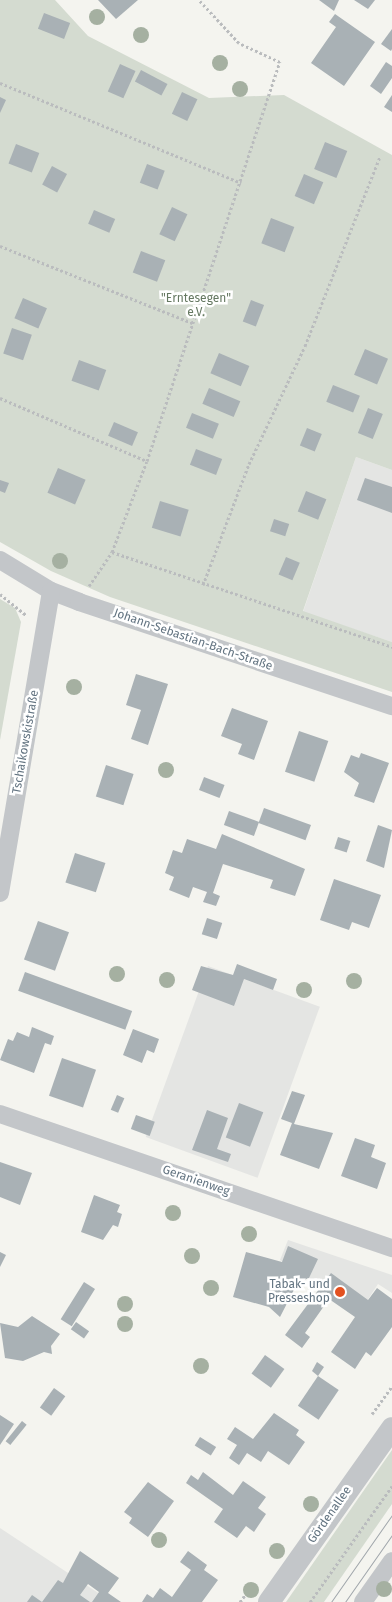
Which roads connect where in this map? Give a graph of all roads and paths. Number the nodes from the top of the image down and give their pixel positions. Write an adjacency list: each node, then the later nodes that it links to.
1 (199, 0): 4 (path)
2 (0, 83): 4 (path)
3 (380, 157): 11 (path)
4 (241, 183): 6 (path)
5 (0, 246): 6 (path)
6 (194, 323): 8 (path)
7 (0, 398): 8 (path)
8 (147, 461): 9 (path)
9 (112, 552): 11 (path); 13 (path)
10 (0, 560): 12 (street, Johann-Sebastian-Bach-Straße)
11 (203, 585): 14 (path)
12 (51, 591): 13 (street, Johann-Sebastian-Bach-Straße); 16 (street, Tschaikowskistraße)
13 (80, 602): 15 (street, Johann-Sebastian-Bach-Straße)
14 (392, 647)
15 (392, 706)
16 (0, 893)
17 (0, 1114): 18 (street, Geranienweg)
18 (392, 1248)
19 (392, 1428): 22 (street, Gördenallee)
20 (392, 1486): 23 (path)
21 (392, 1560): 24 (street)
22 (269, 1602)
23 (310, 1602)
24 (363, 1602)

